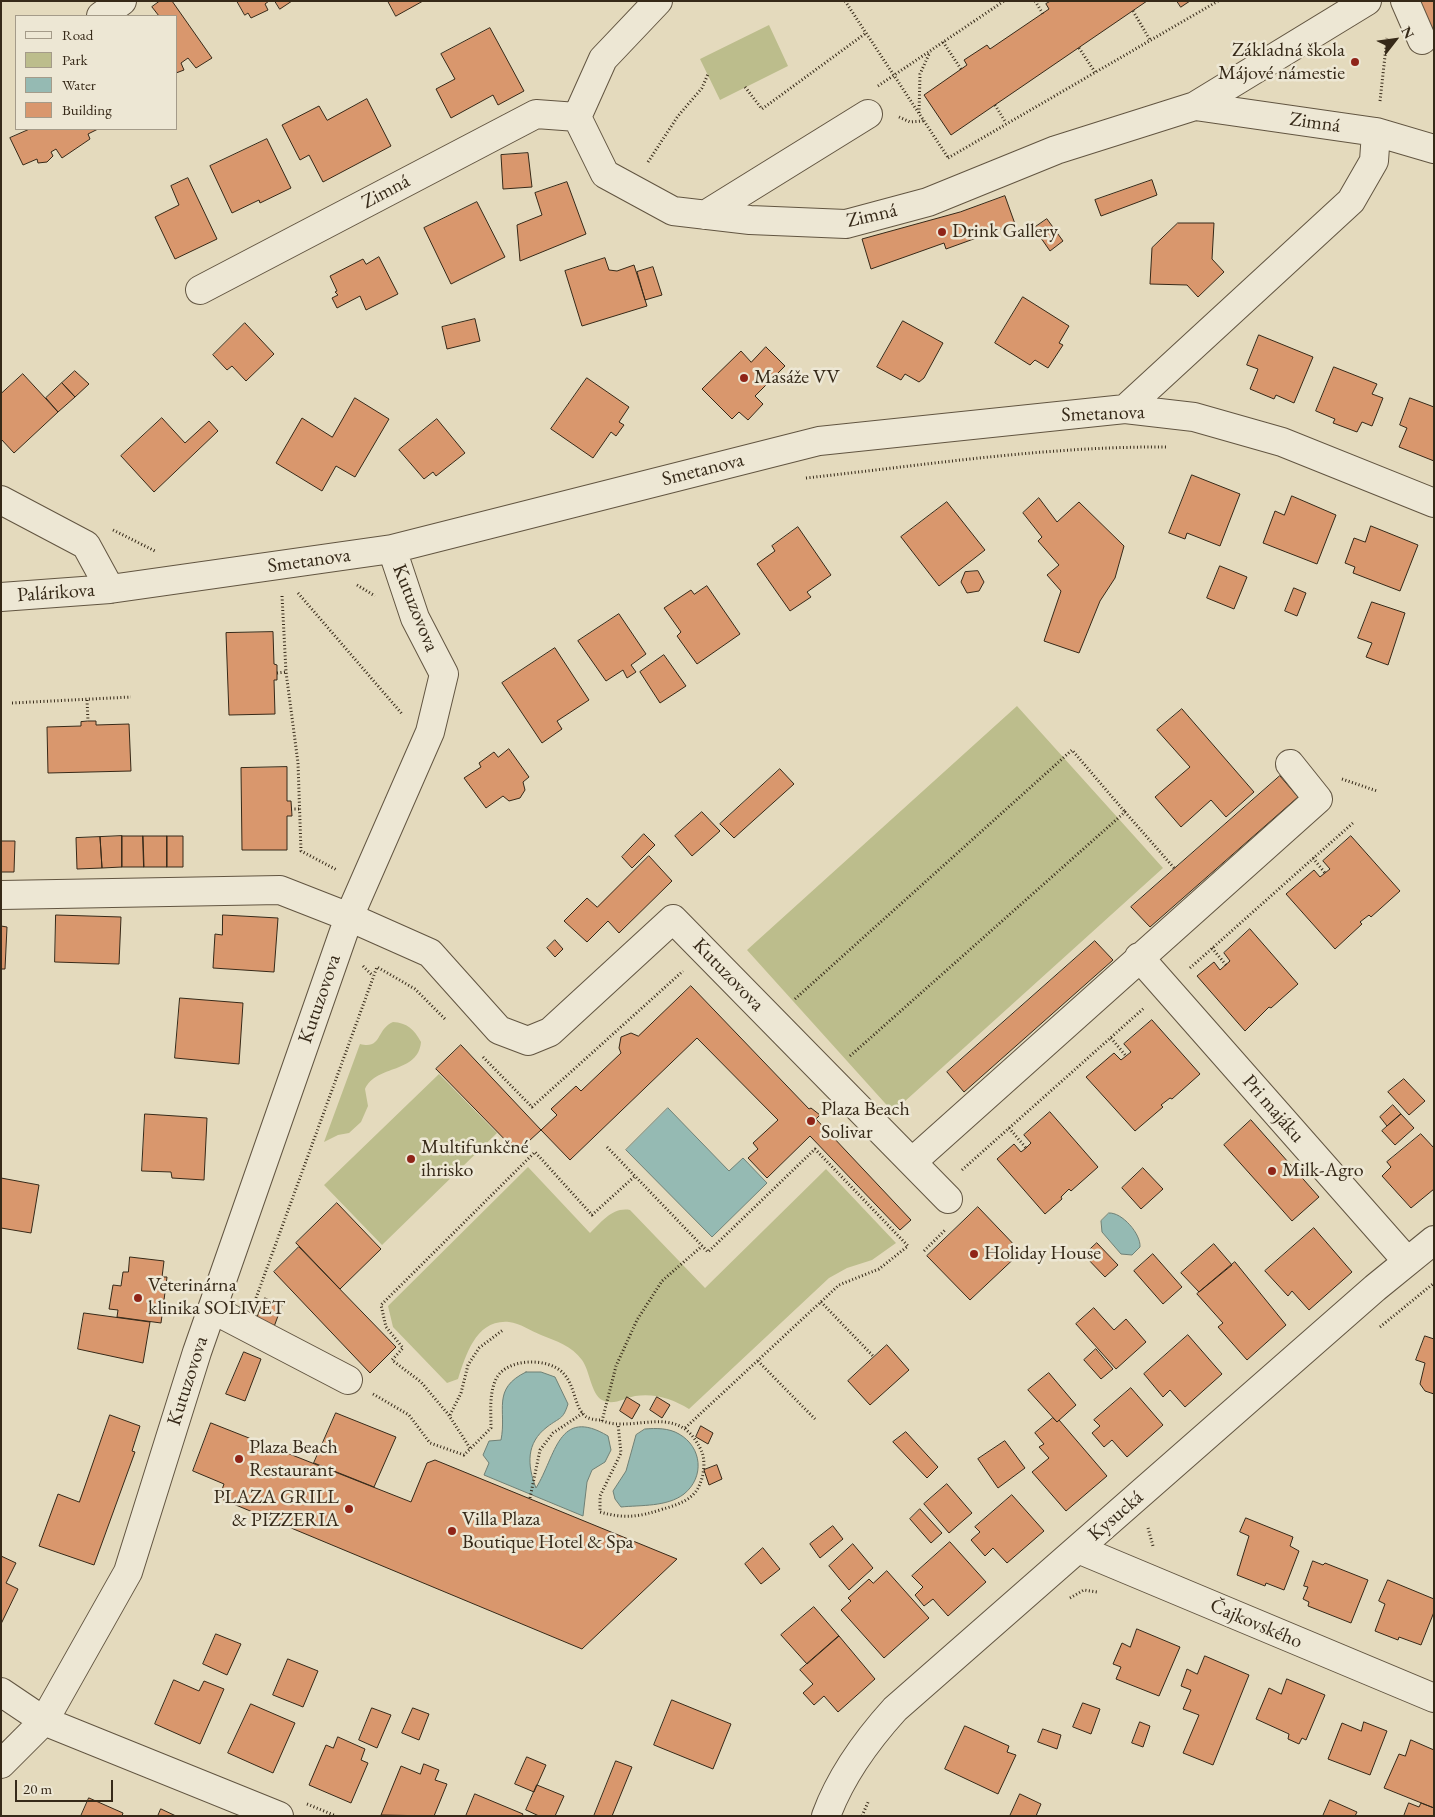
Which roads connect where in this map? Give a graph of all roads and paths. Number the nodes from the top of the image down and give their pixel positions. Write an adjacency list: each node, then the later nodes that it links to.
1 (122, 1): 11 (street)
2 (658, 1): 28 (street)
3 (845, 1): 13 (path)
4 (1004, 1): 16 (path)
5 (1035, 1): 10 (path)
6 (1218, 1): 14 (path)
7 (1367, 1): 25 (street, Zimná)
8 (1405, 1): 15 (street)
9 (1133, 11): 14 (path)
10 (1043, 14)
11 (102, 15)
12 (1388, 28): 30 (path)
13 (866, 33): 22 (path); 23 (path)
14 (1150, 40): 20 (path)
15 (1422, 40)
16 (943, 42): 18 (path); 19 (path)
17 (1079, 48): 20 (path)
18 (931, 50): 22 (path); 27 (path)
19 (961, 69)
20 (1095, 72): 29 (path)
21 (708, 74): 32 (path)
22 (894, 75): 27 (path)
23 (745, 87)
24 (995, 105): 29 (path)
25 (1194, 106): 30 (street, Zimná); 33 (street, Zimná)
26 (868, 114): 33 (street)
27 (919, 114): 29 (path)
28 (577, 117): 32 (street, Zimná); 34 (street, Zimná)
29 (1006, 124)
30 (1376, 132): 31 (street, Zimná); 35 (street)
31 (1434, 150)
32 (632, 189): 33 (street, Zimná)
33 (705, 215)
34 (200, 290)
35 (1125, 409): 37 (street, Smetanova); 39 (street, Smetanova)
36 (1, 500): 42 (street)
37 (1434, 503)
38 (107, 527): 40 (path)
39 (392, 549): 42 (street, Smetanova); 63 (street, Kutuzovova)
40 (160, 554)
41 (351, 582): 46 (path)
42 (110, 589): 45 (street, Palárikova)
43 (294, 589): 52 (path)
44 (282, 591): 47 (path)
45 (1, 597)
46 (381, 599)
47 (286, 672): 48 (path); 56 (path)
48 (277, 673)
49 (131, 697): 50 (path)
50 (87, 699): 51 (path); 53 (path)
51 (12, 703)
52 (408, 720)
53 (88, 722)
54 (1290, 764): 66 (street)
55 (292, 809): 56 (path)
56 (300, 809): 60 (path)
57 (1125, 812): 59 (path); 68 (path); 73 (path)
58 (1313, 858): 61 (path)
59 (1174, 869)
60 (341, 872)
61 (1326, 873)
62 (1, 895): 63 (street, Kutuzovova)
63 (349, 917): 65 (street, Kutuzovova); 85 (street, Kutuzovova)
64 (1212, 948): 67 (path)
65 (704, 951): 68 (street, Kutuzovova); 71 (path)
66 (1139, 958): 77 (street); 82 (street, Pri majáku)
67 (1226, 965)
68 (772, 1020): 73 (street, Kutuzovova)
69 (450, 1024): 86 (path)
70 (1111, 1038): 72 (path)
71 (477, 1052)
72 (1126, 1056)
73 (827, 1076): 77 (street, Kutuzovova)
74 (1009, 1128): 76 (path)
75 (607, 1147): 78 (path)
76 (1026, 1148)
77 (912, 1162): 79 (street, Kutuzovova)
78 (635, 1176): 81 (path); 93 (path)
79 (948, 1199)
80 (1434, 1240): 82 (street, Kysucká)
81 (702, 1246): 84 (path); 95 (path)
82 (1407, 1261): 101 (street, Kysucká)
83 (1434, 1283): 88 (path)
84 (821, 1302): 89 (path); 90 (path)
85 (212, 1309): 86 (street); 107 (street, Kutuzovova)
86 (246, 1327): 91 (street)
87 (503, 1330): 93 (path)
88 (1373, 1333)
89 (874, 1357)
90 (758, 1361): 94 (path); 97 (path)
91 (348, 1380): 98 (path)
92 (583, 1413): 95 (path); 98 (path); 99 (path)
93 (449, 1416): 98 (path)
94 (815, 1419)
95 (602, 1421): 96 (path)
96 (618, 1424): 97 (path); 97 (path)
97 (684, 1429)
98 (470, 1448)
99 (530, 1498)
100 (1146, 1521): 102 (path)
101 (1078, 1549): 106 (street, Čajkovského); 111 (street, Kysucká)
102 (1153, 1549)
103 (1100, 1592): 104 (path)
104 (1063, 1603)
105 (1, 1692): 107 (street)
106 (1434, 1698)
107 (44, 1721): 108 (street, Kutuzovova); 110 (street)
108 (1, 1764)
109 (873, 1791): 112 (path)
110 (279, 1816)
111 (826, 1816)
112 (862, 1816)

